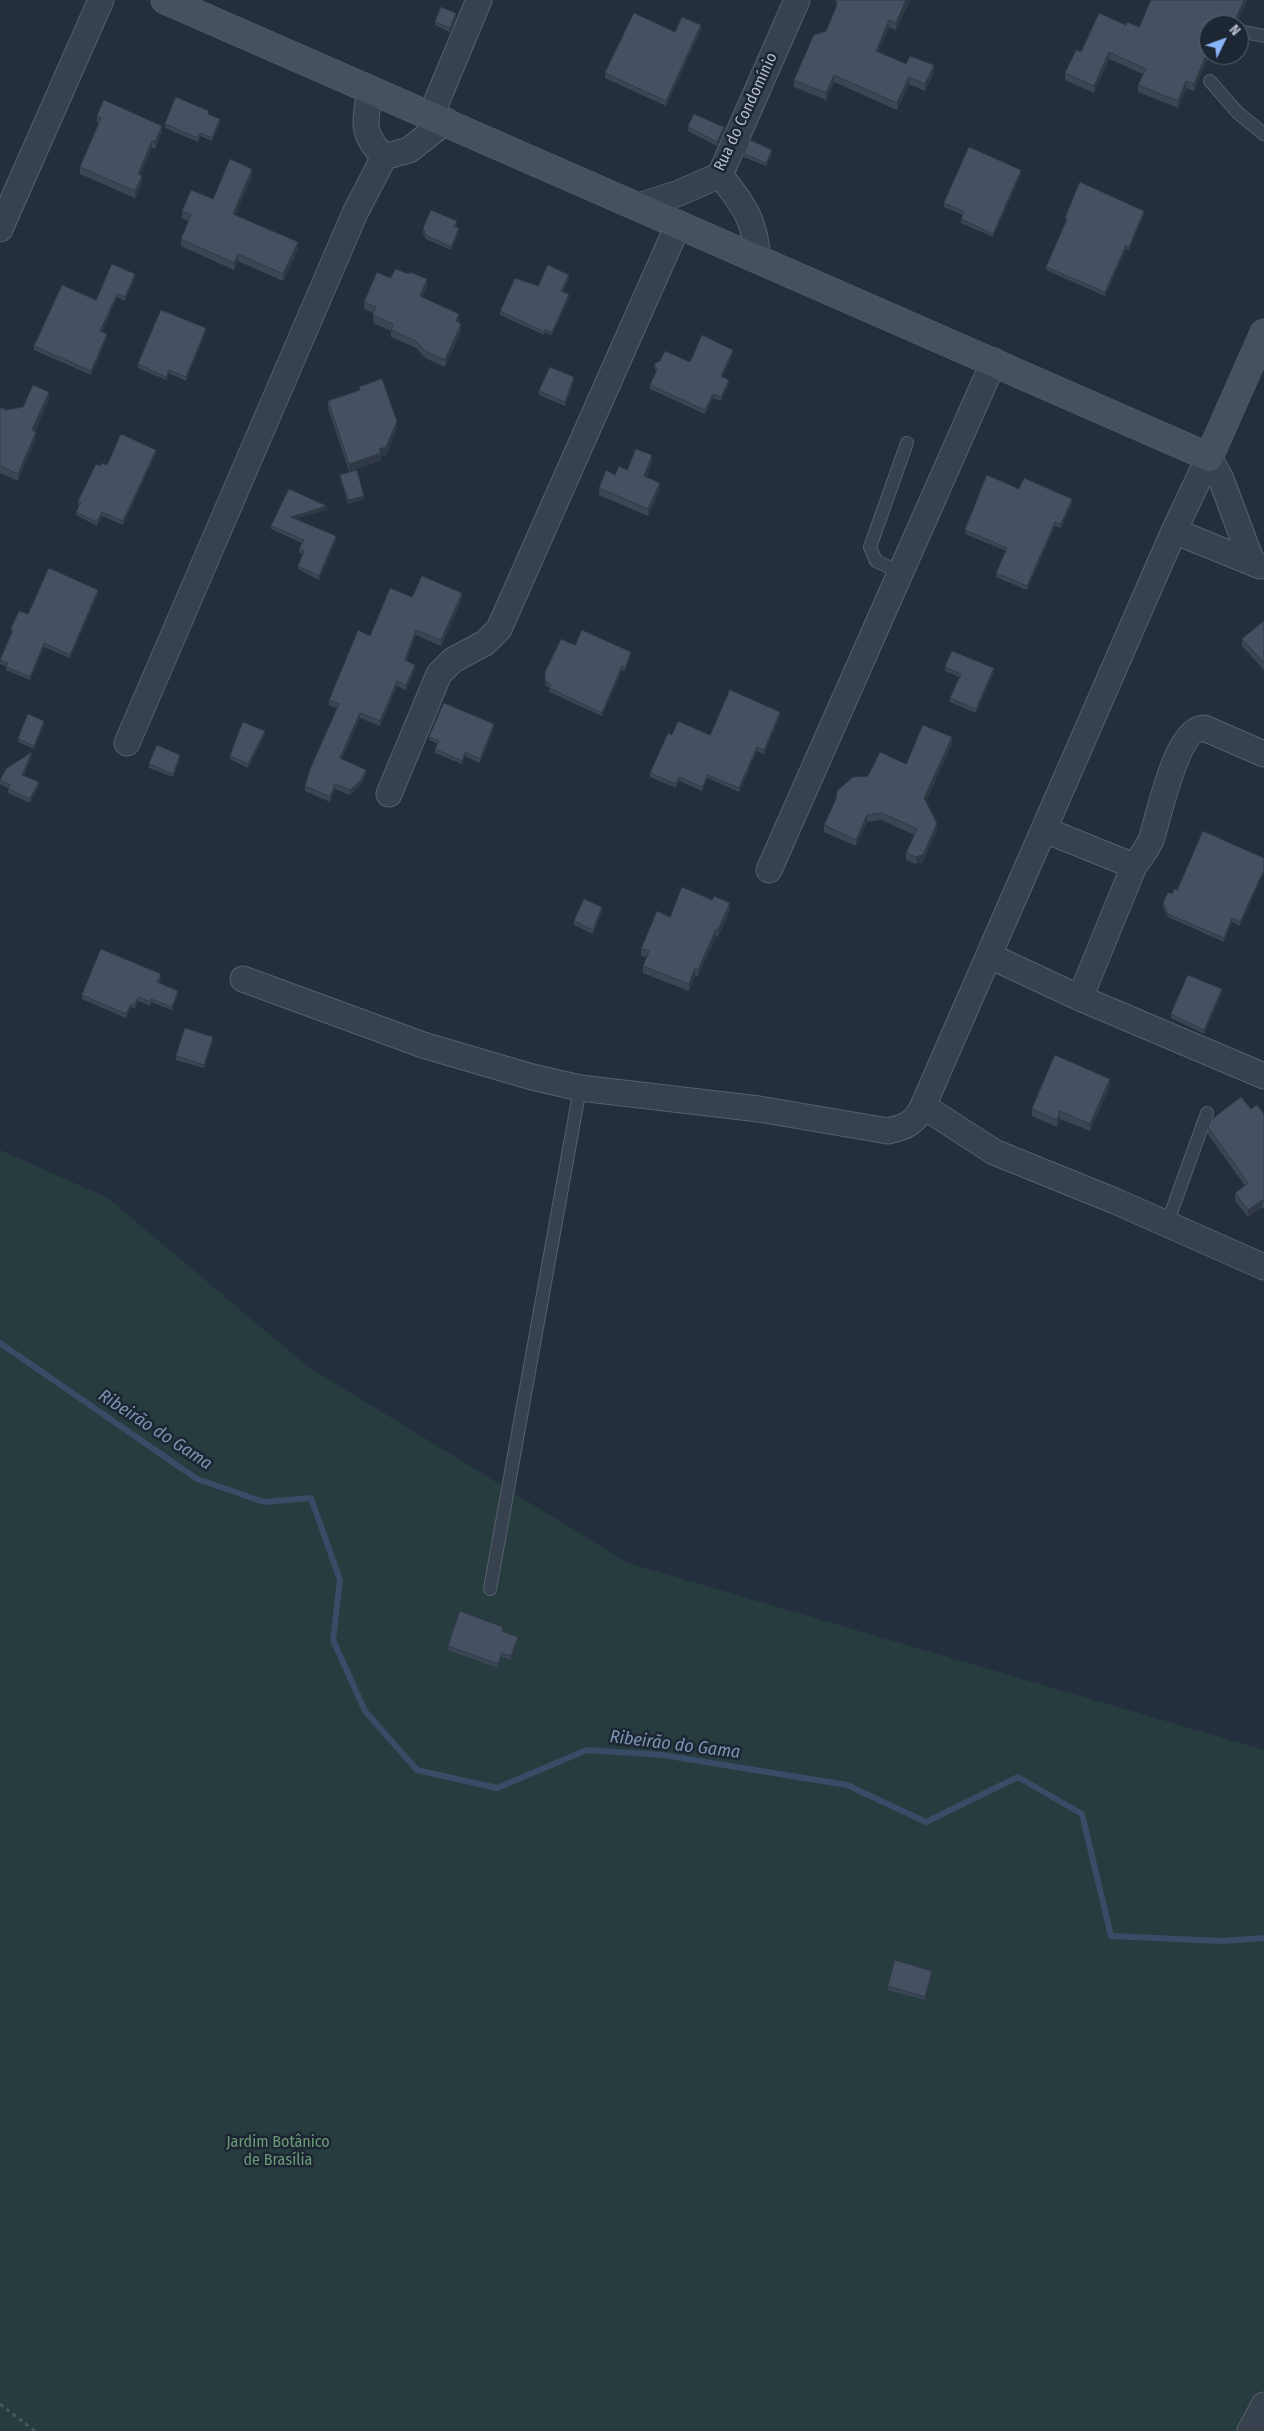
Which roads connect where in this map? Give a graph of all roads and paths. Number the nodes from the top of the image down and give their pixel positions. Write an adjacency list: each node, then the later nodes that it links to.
1 (101, 0): 15 (street)
2 (165, 0): 8 (street)
3 (479, 0): 9 (street)
4 (797, 0): 12 (street, Rua do Condomínio)
5 (1249, 33): 6 (lane)
6 (1264, 36)
7 (1210, 81): 10 (lane)
8 (370, 89): 9 (street); 11 (street)
9 (439, 118): 11 (street); 13 (street)
10 (1264, 134)
11 (384, 157): 24 (street)
12 (720, 175): 13 (street, Rua do Condomínio); 16 (street)
13 (639, 206): 14 (street)
14 (678, 225): 16 (street); 26 (street)
15 (0, 229)
16 (758, 260): 18 (street)
17 (1264, 333): 20 (street)
18 (994, 361): 20 (street); 23 (street)
19 (907, 443): 23 (lane)
20 (1209, 456): 21 (street); 22 (street)
21 (1174, 531): 22 (street); 27 (street)
22 (1258, 565)
23 (900, 572): 29 (street)
24 (127, 743)
25 (1264, 754): 28 (street)
26 (389, 794)
27 (1045, 830): 28 (street); 30 (street)
28 (1134, 866): 32 (street)
29 (768, 870)
30 (990, 956): 32 (street); 35 (street)
31 (243, 979): 34 (street)
32 (1080, 998): 33 (street)
33 (1264, 1076)
34 (580, 1088): 35 (street); 39 (lane)
35 (923, 1106): 37 (street)
36 (1207, 1113): 37 (lane)
37 (1167, 1224): 38 (street)
38 (1264, 1267)
39 (490, 1589)
40 (0, 2404): 42 (path)
41 (1264, 2405): 43 (street)
42 (35, 2431)
43 (1250, 2431)

